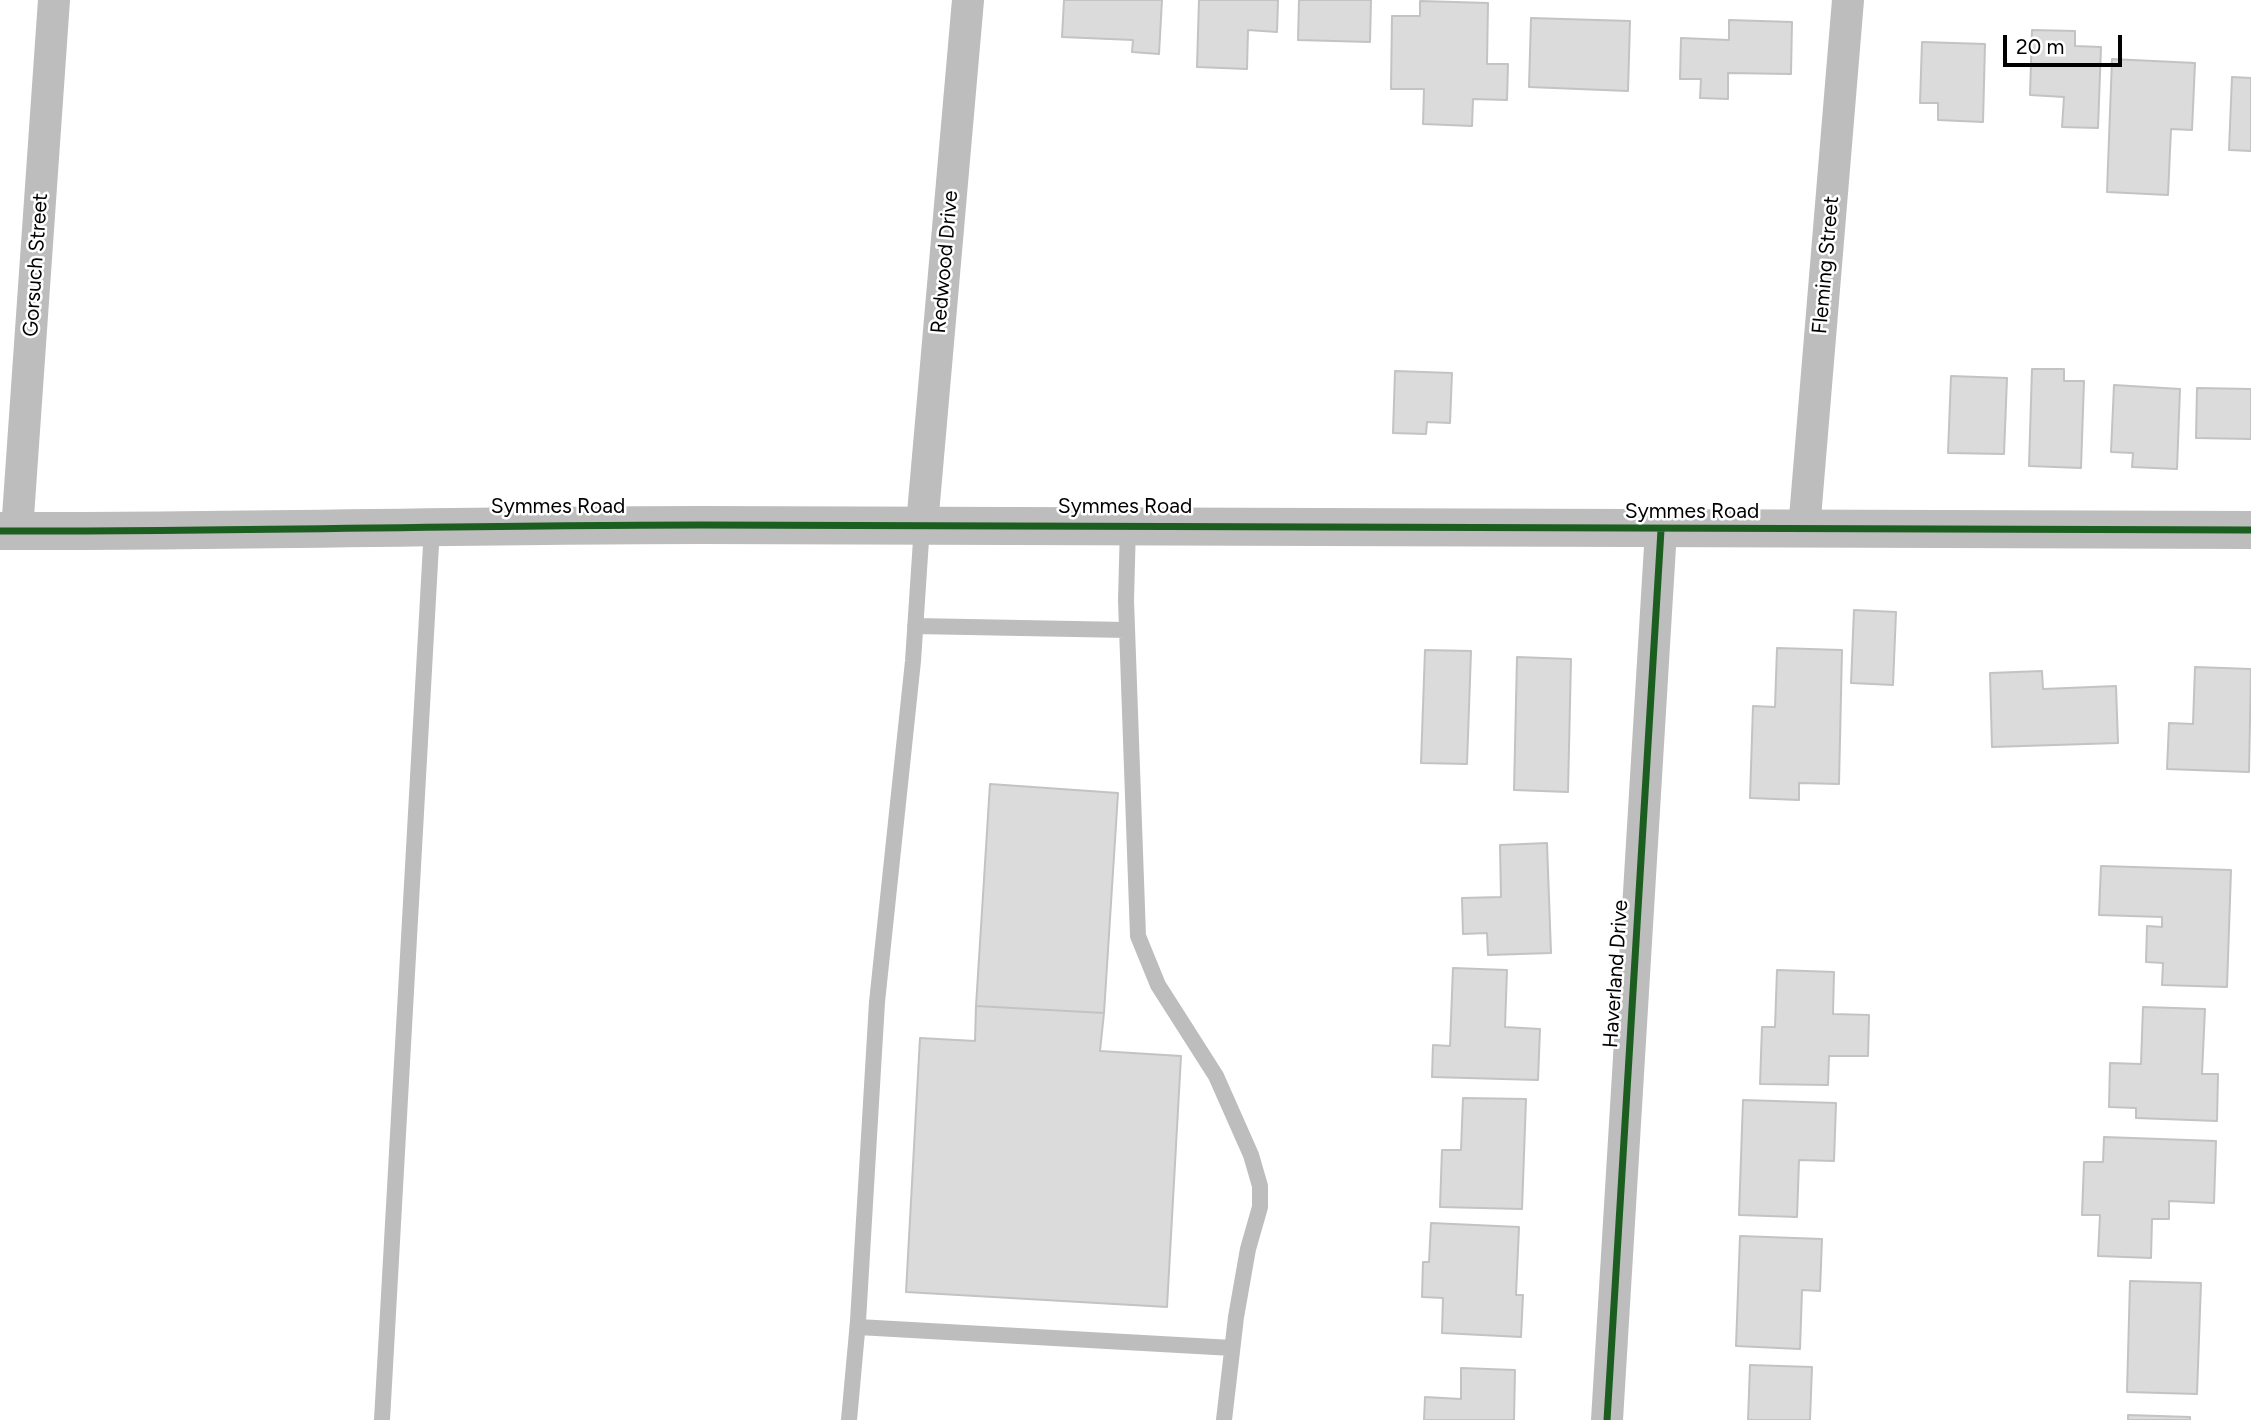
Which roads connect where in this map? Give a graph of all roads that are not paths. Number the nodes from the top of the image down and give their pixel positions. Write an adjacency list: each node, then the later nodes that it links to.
1 (54, 0): 10 (street, Gorsuch Street)
2 (968, 0): 5 (street, Redwood Drive)
3 (1848, 0): 8 (street, Fleming Street)
4 (432, 525): 5 (street, Symmes Road); 10 (street, Symmes Road); 15 (lane)
5 (922, 525): 6 (street, Symmes Road); 11 (lane)
6 (1128, 525): 7 (street, Symmes Road); 12 (lane)
7 (1661, 530): 8 (street, Symmes Road); 18 (street, Haverland Drive)
8 (1804, 530): 9 (street, Symmes Road)
9 (2251, 530)
10 (9, 531)
11 (915, 625): 12 (lane); 13 (lane)
12 (1127, 630): 14 (lane)
13 (858, 1327): 14 (lane); 16 (lane)
14 (1232, 1348): 17 (lane)
15 (382, 1420)
16 (849, 1420)
17 (1224, 1420)
18 (1607, 1420)

